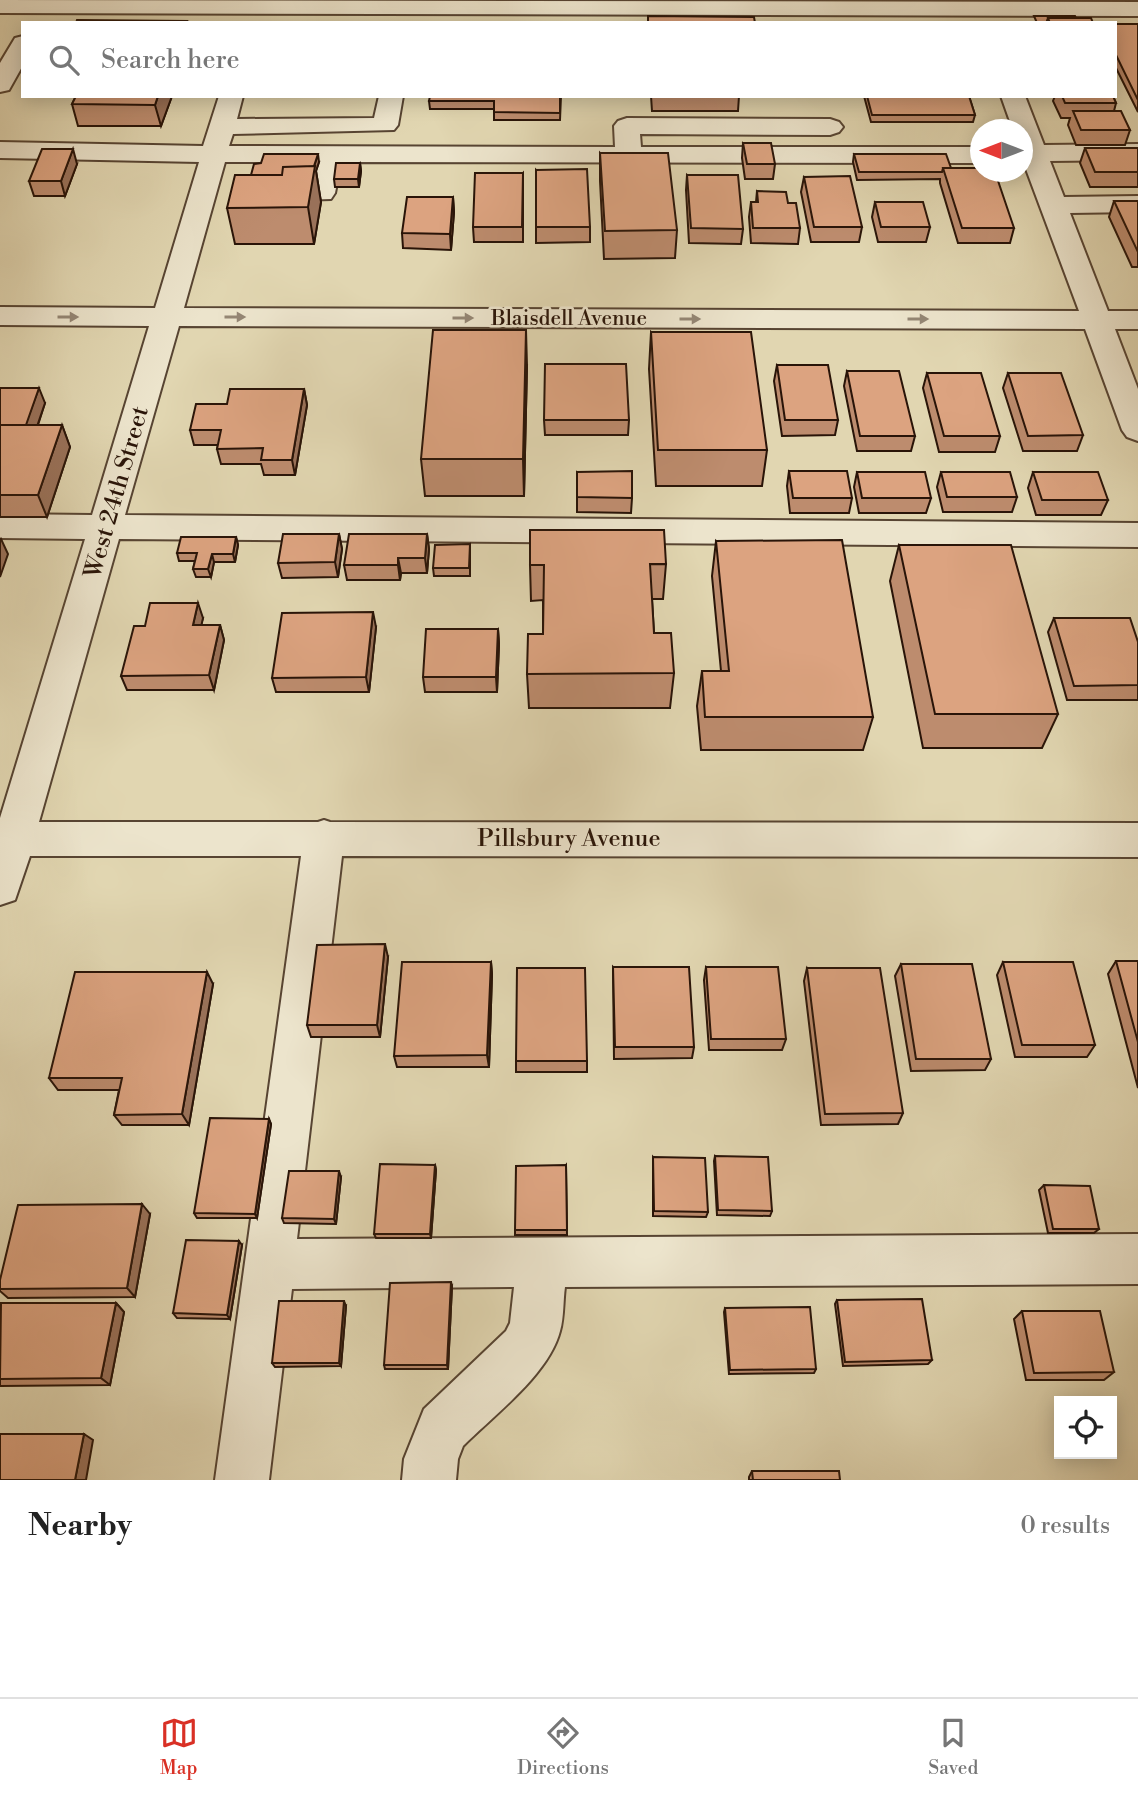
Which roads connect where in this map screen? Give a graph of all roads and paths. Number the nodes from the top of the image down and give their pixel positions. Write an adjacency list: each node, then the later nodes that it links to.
1 (574, 4): 7 (street); 8 (street)
2 (0, 6): 6 (street)
3 (1138, 9): 5 (street)
4 (242, 10): 6 (street); 7 (street)
5 (981, 10): 8 (street)
6 (38, 15)
7 (406, 16)
8 (834, 16)
9 (21, 47): 10 (street)
10 (0, 85)
11 (230, 98): 18 (street, West 24th Street)
12 (391, 98): 19 (street)
13 (1014, 98): 16 (street)
14 (625, 100): 17 (street)
15 (349, 106): 19 (street)
16 (1019, 119)
17 (627, 126): 25 (street); 26 (street)
18 (222, 127): 19 (street); 23 (street, West 24th Street)
19 (253, 127)
20 (0, 150): 23 (street)
21 (1033, 152): 22 (street)
22 (1138, 152)
23 (214, 154): 24 (street); 29 (street, West 24th Street)
24 (329, 154): 25 (street); 29 (street)
25 (628, 154): 26 (street)
26 (836, 154): 27 (street)
27 (970, 155)
28 (1033, 162): 31 (street)
29 (226, 193): 33 (street, West 24th Street)
30 (1138, 204): 31 (street)
31 (1054, 205): 34 (street)
32 (0, 316): 33 (street, Blaisdell Avenue, one-way to 33)
33 (167, 317): 34 (street, Blaisdell Avenue, one-way to 34); 37 (street, West 24th Street)
34 (1095, 320): 35 (street, Blaisdell Avenue); 36 (street)
35 (1138, 320)
36 (1138, 430)
37 (106, 525): 38 (street); 39 (street); 41 (street, West 24th Street)
38 (0, 526)
39 (1138, 535)
40 (324, 837): 41 (street, Pillsbury Avenue); 42 (street, Pillsbury Avenue); 46 (street)
41 (7, 839): 43 (street, West 24th Street)
42 (1138, 840)
43 (0, 887)
44 (1138, 1259): 45 (street)
45 (542, 1263): 46 (street); 48 (street)
46 (270, 1264): 47 (street)
47 (242, 1480)
48 (429, 1480)

